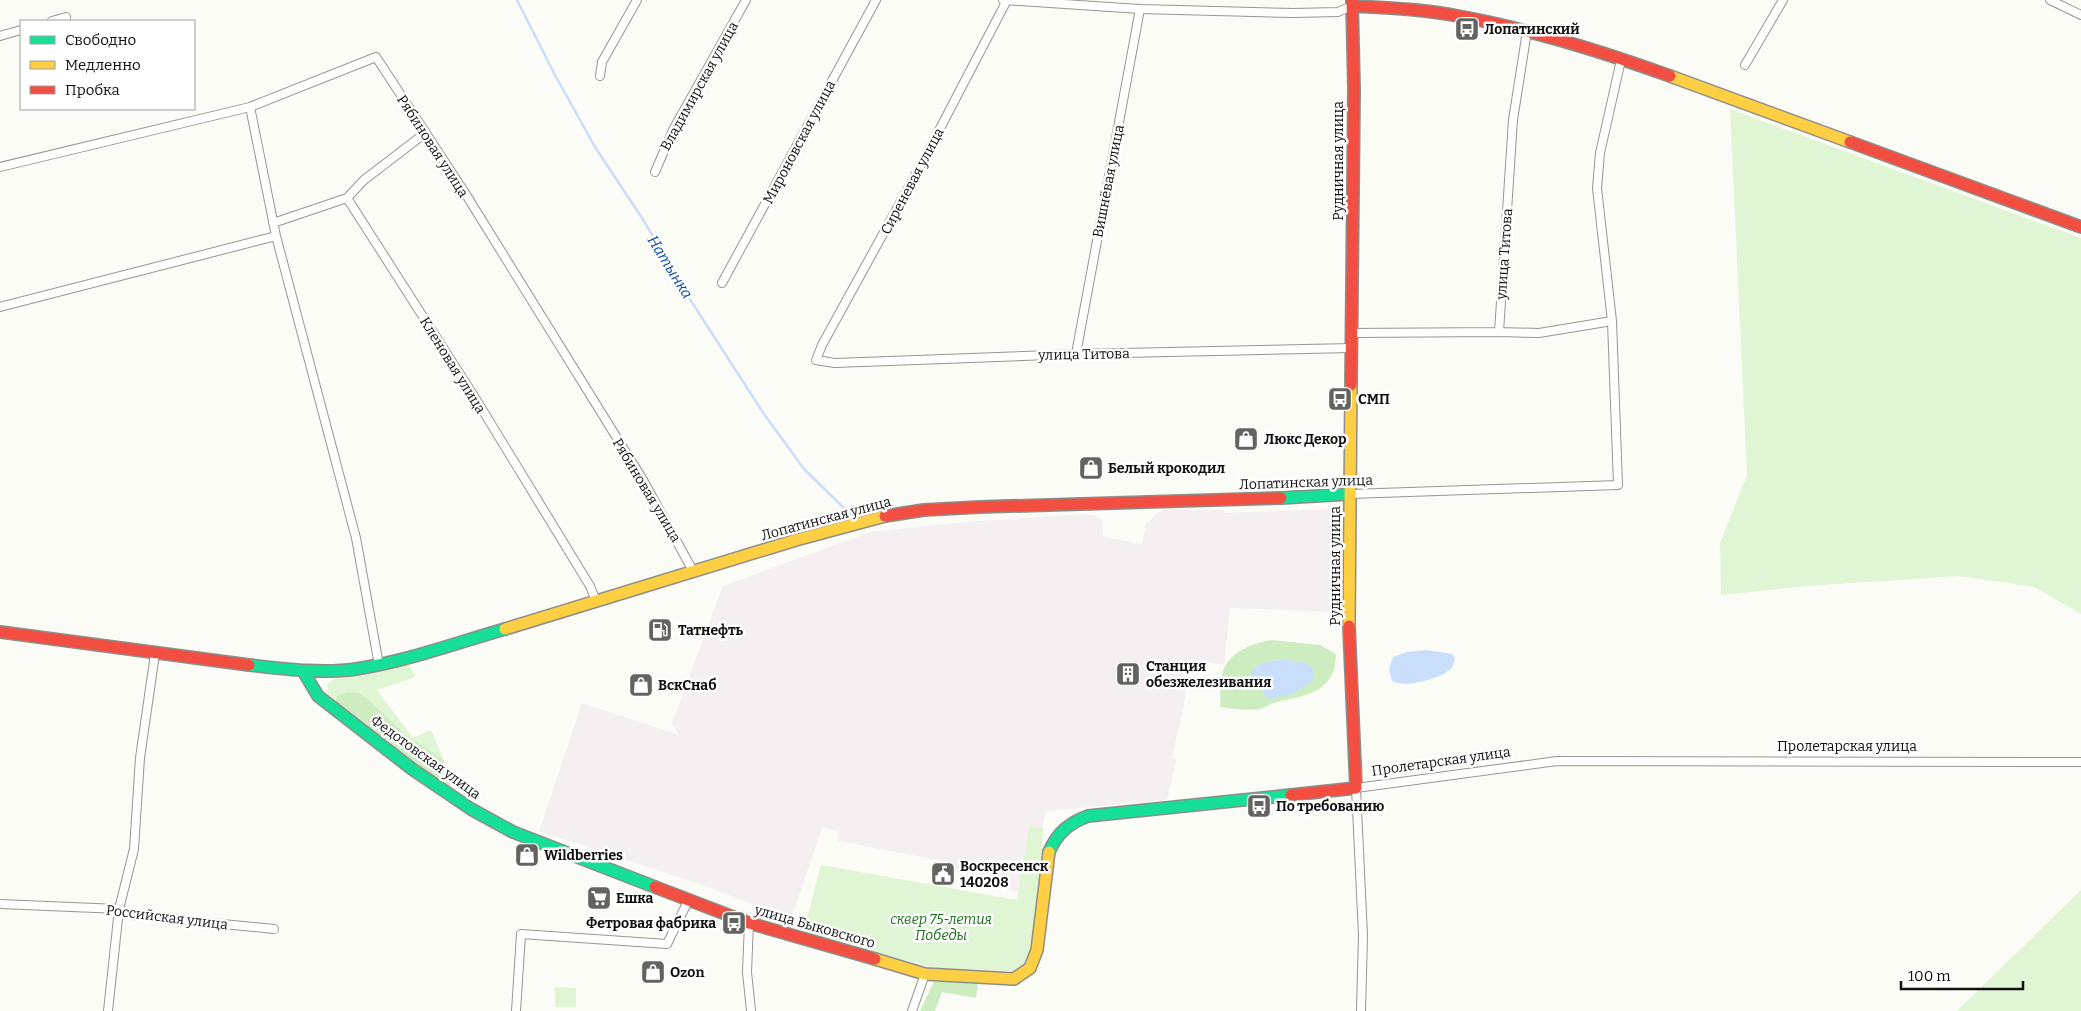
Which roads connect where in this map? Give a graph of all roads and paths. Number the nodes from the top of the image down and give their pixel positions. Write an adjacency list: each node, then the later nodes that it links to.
1 (637, 0): 18 (street)
2 (746, 0): 22 (street, Владимирская улица)
3 (876, 0): 27 (street, Мироновская улица)
4 (1783, 0): 17 (street)
5 (2050, 0): 10 (street)
6 (1005, 1): 7 (street); 34 (street, Сиреневая улица)
7 (1021, 1): 9 (street)
8 (1352, 3): 9 (street); 14 (main road); 31 (main road, Рудничная улица)
9 (1140, 9): 33 (street, Вишнёвая улица)
10 (2081, 15)
11 (66, 17): 12 (street)
12 (56, 20)
13 (20, 30): 15 (street)
14 (1527, 31): 16 (main road); 30 (street, улица Титова)
15 (0, 36)
16 (1621, 60): 25 (main road); 29 (street, Лопатинская улица)
17 (1746, 65)
18 (600, 76)
19 (250, 107): 20 (street, Рябиновая улица); 21 (street, Рябиновая улица); 24 (street)
20 (424, 134): 23 (street); 36 (street, Рябиновая улица)
21 (0, 167)
22 (655, 172)
23 (347, 198): 24 (street); 37 (street, Кленовая улица)
24 (273, 223): 26 (street)
25 (2081, 226)
26 (276, 236): 28 (street); 40 (street)
27 (722, 283)
28 (0, 307)
29 (1612, 321): 30 (street); 35 (street, Лопатинская улица)
30 (1498, 332): 31 (street)
31 (1352, 333): 32 (main road, Рудничная улица)
32 (1352, 348): 33 (street, улица Титова); 35 (main road, Рудничная улица)
33 (1076, 354): 34 (street, улица Титова)
34 (816, 360)
35 (1350, 494): 36 (main road, Лопатинская улица); 43 (main road, Рудничная улица)
36 (693, 571): 37 (main road, Лопатинская улица)
37 (596, 601): 40 (main road, Лопатинская улица)
38 (0, 632): 39 (main road)
39 (154, 654): 41 (main road); 46 (street)
40 (379, 664): 41 (main road)
41 (303, 671): 44 (main road, Федотовская улица)
42 (2081, 762): 43 (street, Пролетарская улица)
43 (1356, 788): 49 (main road, Пролетарская улица); 54 (street, Рудничная улица)
44 (689, 899): 47 (main road, улица Быковского); 51 (street)
45 (0, 904): 46 (street, Российская улица)
46 (119, 909): 48 (street, Российская улица); 50 (street)
47 (749, 923): 49 (main road, улица Быковского); 52 (street)
48 (274, 929)
49 (925, 974): 53 (street)
50 (108, 1011)
51 (516, 1011)
52 (751, 1011)
53 (912, 1011)
54 (1361, 1011)

